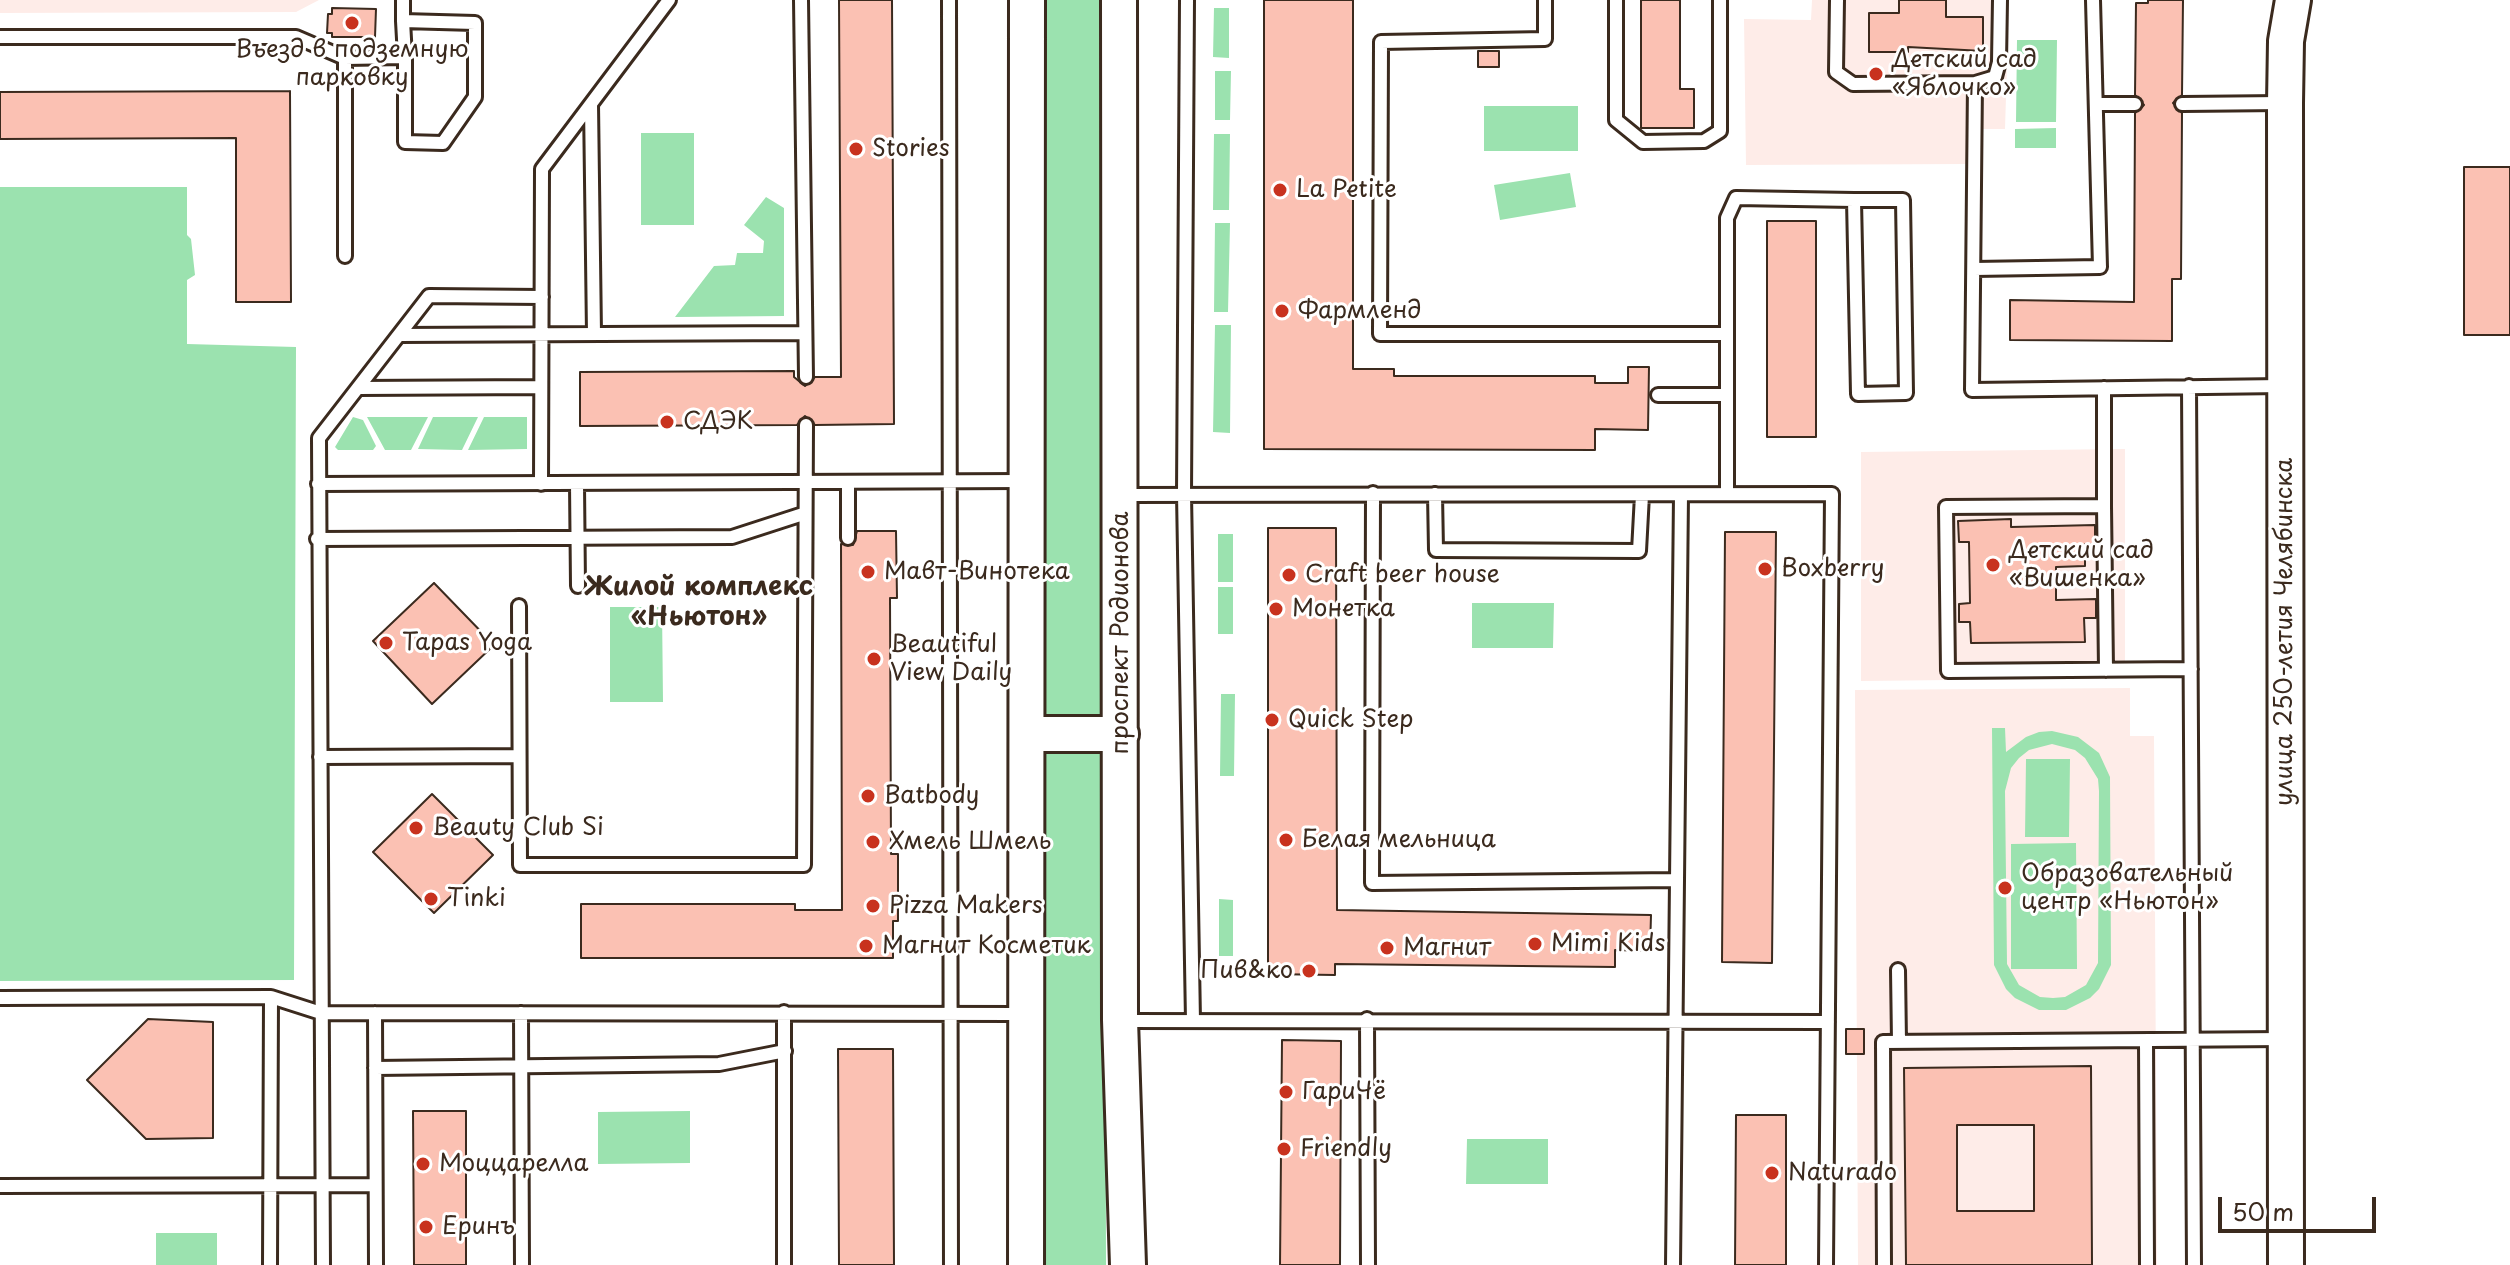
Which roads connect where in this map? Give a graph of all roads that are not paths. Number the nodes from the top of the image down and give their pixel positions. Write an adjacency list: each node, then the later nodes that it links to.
1 (403, 0): 15 (lane)
2 (669, 0): 21 (lane)
3 (801, 0): 29 (lane)
4 (949, 0): 46 (lane)
5 (1027, 0): 43 (street)
6 (1119, 0): 54 (street, проспект Родионова)
7 (1187, 0): 51 (lane)
8 (1545, 0): 32 (lane)
9 (1616, 0): 10 (lane)
10 (1720, 0)
11 (1837, 0): 19 (lane)
12 (2000, 0): 19 (lane)
13 (2093, 0): 22 (lane)
14 (2293, 0): 20 (street, улица 250-летия Челябинска)
15 (403, 21): 17 (lane); 17 (lane)
16 (0, 37): 18 (lane)
17 (405, 57): 18 (lane)
18 (345, 58): 26 (lane)
19 (1975, 83): 27 (lane)
20 (2285, 103): 24 (lane); 36 (street, улица 250-летия Челябинска)
21 (591, 104): 28 (lane); 31 (lane)
22 (2096, 104): 23 (lane); 27 (lane)
23 (2135, 104)
24 (2182, 104)
25 (1854, 200): 25 (lane); 32 (lane)
26 (345, 256)
27 (1974, 269): 39 (lane)
28 (542, 297): 30 (lane); 33 (lane)
29 (803, 333): 31 (lane); 34 (lane)
30 (541, 334): 31 (lane); 33 (lane); 37 (lane)
31 (594, 334)
32 (1725, 334): 41 (lane)
33 (399, 335): 38 (lane)
34 (806, 377)
35 (2189, 386): 36 (lane); 39 (lane); 64 (lane)
36 (2285, 386): 85 (street, улица 250-летия Челябинска)
37 (541, 387): 38 (lane); 48 (lane)
38 (358, 388): 47 (lane)
39 (2104, 388): 57 (lane)
40 (1658, 395): 41 (lane)
41 (1725, 395): 53 (lane)
42 (806, 425): 44 (lane)
43 (1028, 481): 46 (lane); 66 (street)
44 (806, 482): 45 (lane); 49 (lane); 58 (lane)
45 (848, 482): 46 (lane); 60 (lane)
46 (950, 482): 78 (lane)
47 (318, 484): 48 (lane); 61 (lane)
48 (541, 484): 49 (lane)
49 (577, 484): 59 (lane)
50 (1373, 493): 51 (lane); 52 (lane); 70 (lane)
51 (1184, 494): 54 (lane); 82 (lane)
52 (1435, 494): 55 (lane); 55 (lane)
53 (1727, 494): 56 (lane); 84 (lane)
54 (1122, 495): 67 (street, проспект Родионова)
55 (1642, 495): 56 (lane)
56 (1681, 495): 70 (lane)
57 (2104, 506): 65 (lane); 65 (lane)
58 (803, 514): 59 (lane); 68 (lane)
59 (577, 538): 61 (lane); 62 (lane)
60 (848, 538)
61 (317, 539): 69 (lane)
62 (578, 586)
63 (519, 606): 68 (lane)
64 (2191, 669): 65 (lane); 87 (lane)
65 (2106, 670)
66 (1028, 734): 67 (street); 79 (street)
67 (1121, 734): 81 (street, проспект Родионова)
68 (519, 756): 69 (lane)
69 (320, 757): 75 (lane)
70 (1677, 880): 83 (lane)
71 (1898, 970): 88 (lane)
72 (271, 997): 73 (lane); 75 (lane); 95 (lane)
73 (0, 998)
74 (784, 1012): 77 (lane); 78 (lane); 89 (lane)
75 (321, 1013): 76 (lane); 92 (lane)
76 (375, 1013): 77 (lane); 91 (lane)
77 (521, 1013): 90 (lane)
78 (951, 1013): 79 (lane); 101 (lane)
79 (1028, 1015): 102 (street)
80 (1367, 1019): 82 (lane); 83 (lane); 104 (lane)
81 (1120, 1020): 82 (lane); 103 (street, проспект Родионова)
82 (1193, 1021)
83 (1674, 1022): 84 (lane); 105 (lane)
84 (1828, 1022): 106 (lane)
85 (2285, 1039): 87 (lane); 110 (street, улица 250-летия Челябинска)
86 (2146, 1041): 87 (lane); 88 (lane); 108 (lane)
87 (2192, 1041): 109 (lane)
88 (1899, 1042): 107 (lane)
89 (785, 1051): 90 (lane); 100 (lane)
90 (521, 1066): 91 (lane); 99 (lane)
91 (375, 1068): 93 (lane)
92 (322, 1185): 93 (lane); 95 (lane); 97 (lane)
93 (375, 1185): 98 (lane)
94 (0, 1186): 95 (lane)
95 (270, 1186): 96 (lane)
96 (270, 1265)
97 (323, 1265)
98 (376, 1265)
99 (522, 1265)
100 (784, 1265)
101 (951, 1265)
102 (1026, 1265)
103 (1128, 1265)
104 (1368, 1265)
105 (1673, 1265)
106 (1826, 1265)
107 (1884, 1265)
108 (2147, 1265)
109 (2194, 1265)
110 (2286, 1265)

